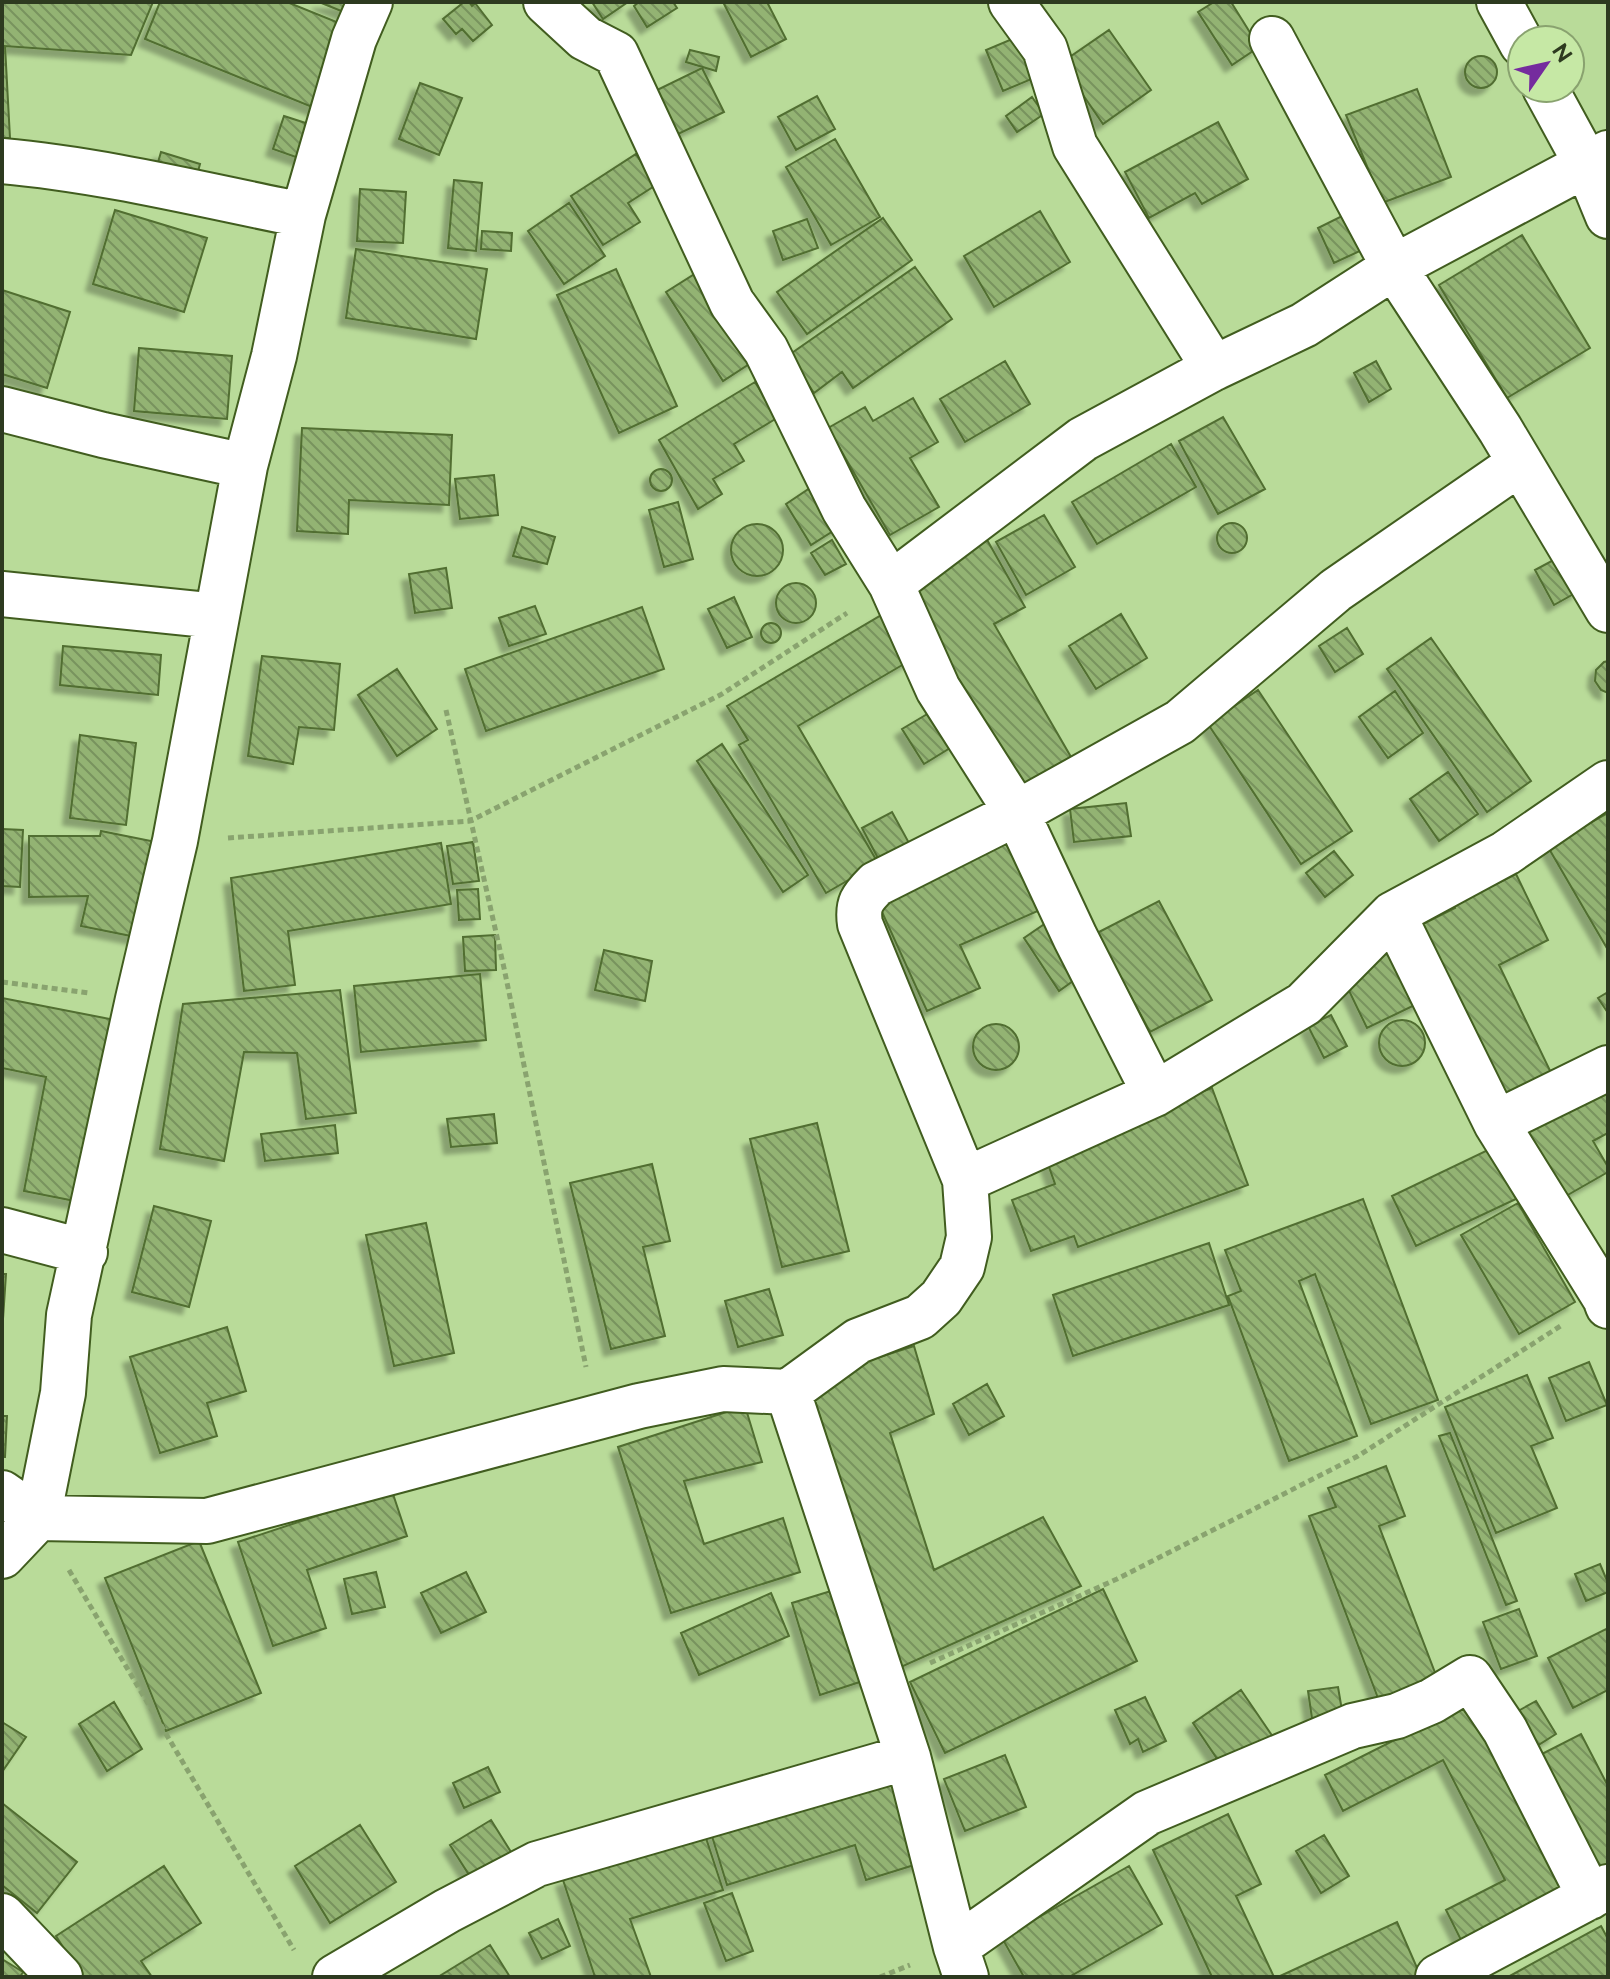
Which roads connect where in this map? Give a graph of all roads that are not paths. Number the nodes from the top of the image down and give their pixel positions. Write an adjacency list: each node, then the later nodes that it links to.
1 (370, 2): 10 (street)
2 (546, 2): 17 (street)
3 (1011, 2): 13 (street)
4 (1499, 2): 5 (street)
5 (1511, 24)
6 (1272, 39): 12 (street)
7 (1557, 104): 8 (street)
8 (1598, 159): 11 (street); 12 (street)
9 (2, 161): 10 (street)
10 (303, 215): 16 (street)
11 (1608, 216)
12 (1394, 267): 13 (street); 15 (street)
13 (1214, 368): 17 (street)
14 (2, 409): 16 (street)
15 (1520, 463): 19 (street); 22 (street)
16 (245, 466): 20 (street)
17 (891, 584): 22 (street)
18 (2, 594): 20 (street)
19 (1608, 610)
20 (217, 616): 29 (street)
21 (1608, 783): 23 (street)
22 (1017, 813): 25 (street); 27 (street)
23 (1393, 914): 25 (street); 26 (street)
24 (1608, 1068): 26 (street)
25 (1155, 1094): 27 (street)
26 (1496, 1123): 30 (street)
27 (965, 1180): 31 (street)
28 (2, 1230): 29 (street)
29 (85, 1252): 33 (street)
30 (1607, 1300)
31 (788, 1392): 33 (street); 35 (street)
32 (2, 1493): 33 (street)
33 (38, 1518): 34 (street)
34 (2, 1556)
35 (908, 1757): 38 (street); 39 (street)
36 (1599, 1892): 38 (street); 41 (street)
37 (2, 1916): 40 (street)
38 (961, 1962)
39 (319, 1970)
40 (60, 1977)
41 (1438, 1977)

